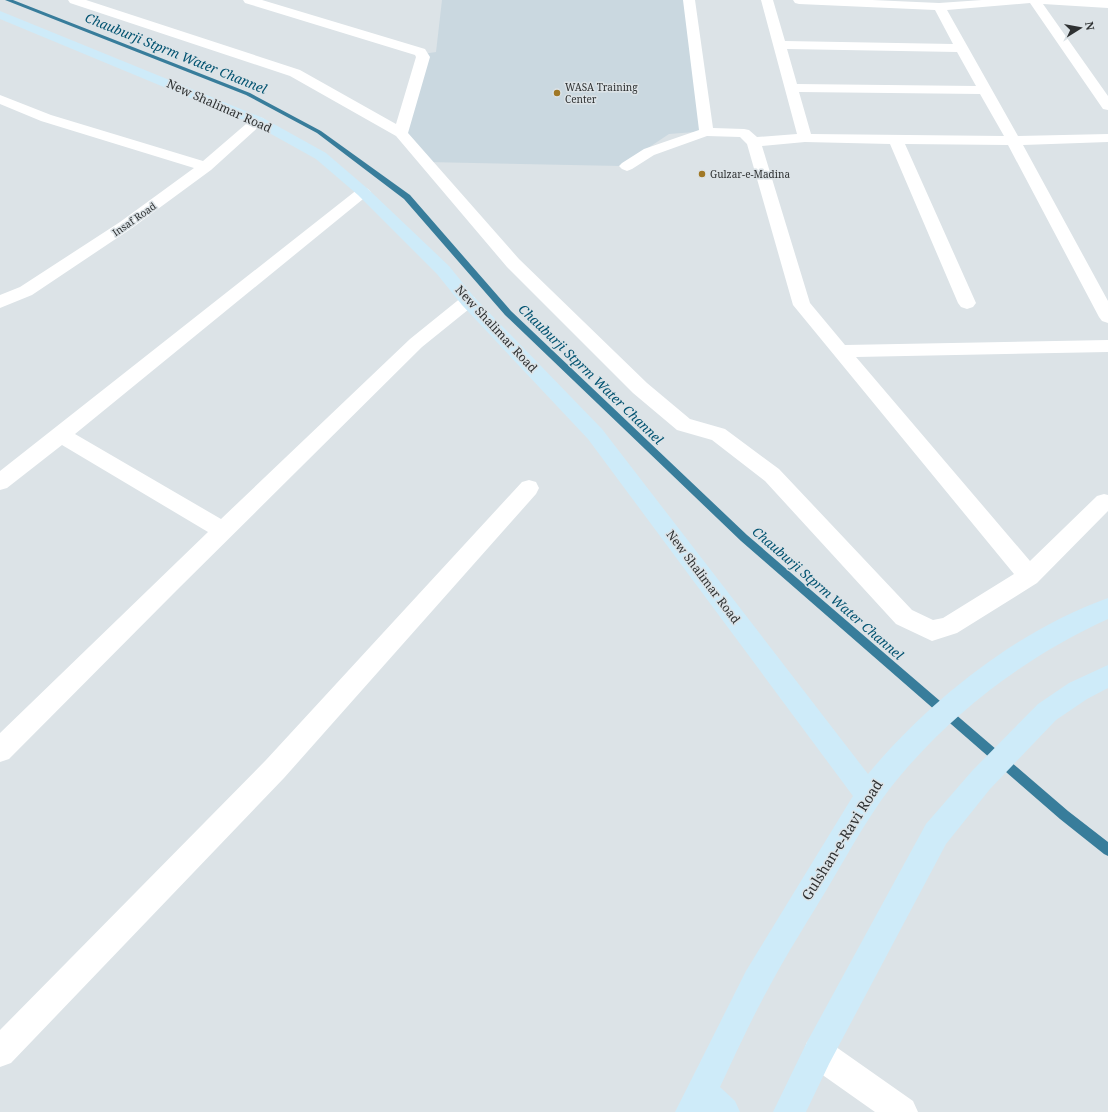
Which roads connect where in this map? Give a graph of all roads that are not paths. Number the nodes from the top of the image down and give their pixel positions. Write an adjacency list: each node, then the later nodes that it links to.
1 (74, 0): 21 (street)
2 (249, 0): 21 (street)
3 (689, 0): 20 (street)
4 (767, 0): 13 (street)
5 (799, 0): 9 (street)
6 (1028, 0): 11 (street)
7 (1034, 0): 18 (street)
8 (1042, 0): 10 (street)
9 (881, 2): 11 (street)
10 (1108, 4)
11 (939, 7): 14 (street)
12 (0, 15): 19 (street, New Shalimar Road)
13 (779, 45): 14 (street); 15 (street)
14 (961, 48): 16 (street)
15 (791, 88): 16 (street); 22 (street)
16 (985, 90): 25 (street)
17 (0, 99): 28 (street)
18 (1108, 106)
19 (258, 122): 28 (street, Insaf Road); 29 (street, New Shalimar Road)
20 (706, 132): 26 (street); 27 (street)
21 (401, 133): 41 (street)
22 (804, 138): 24 (street); 26 (street)
23 (1108, 138): 25 (street)
24 (896, 140): 25 (street); 32 (street)
25 (1014, 141): 33 (street)
26 (754, 142): 35 (street)
27 (627, 166)
28 (206, 167): 31 (street, Insaf Road)
29 (363, 192): 30 (street, New Shalimar Road); 36 (street)
30 (468, 301): 40 (street); 45 (street, New Shalimar Road)
31 (0, 302)
32 (967, 303)
33 (1108, 317)
34 (1108, 346): 35 (street)
35 (840, 351): 41 (street)
36 (62, 434): 37 (street); 40 (street)
37 (0, 482)
38 (529, 488): 46 (street)
39 (1107, 500): 41 (street)
40 (222, 530): 44 (street)
41 (1029, 576)
42 (1108, 608): 45 (street, Gulshan-e-Ravi Road)
43 (1108, 676): 47 (street)
44 (0, 750)
45 (868, 795): 48 (street, Gulshan-e-Ravi Road)
46 (0, 1052)
47 (818, 1053): 50 (street); 51 (street)
48 (696, 1102): 49 (street)
49 (724, 1112)
50 (789, 1112)
51 (902, 1112)

